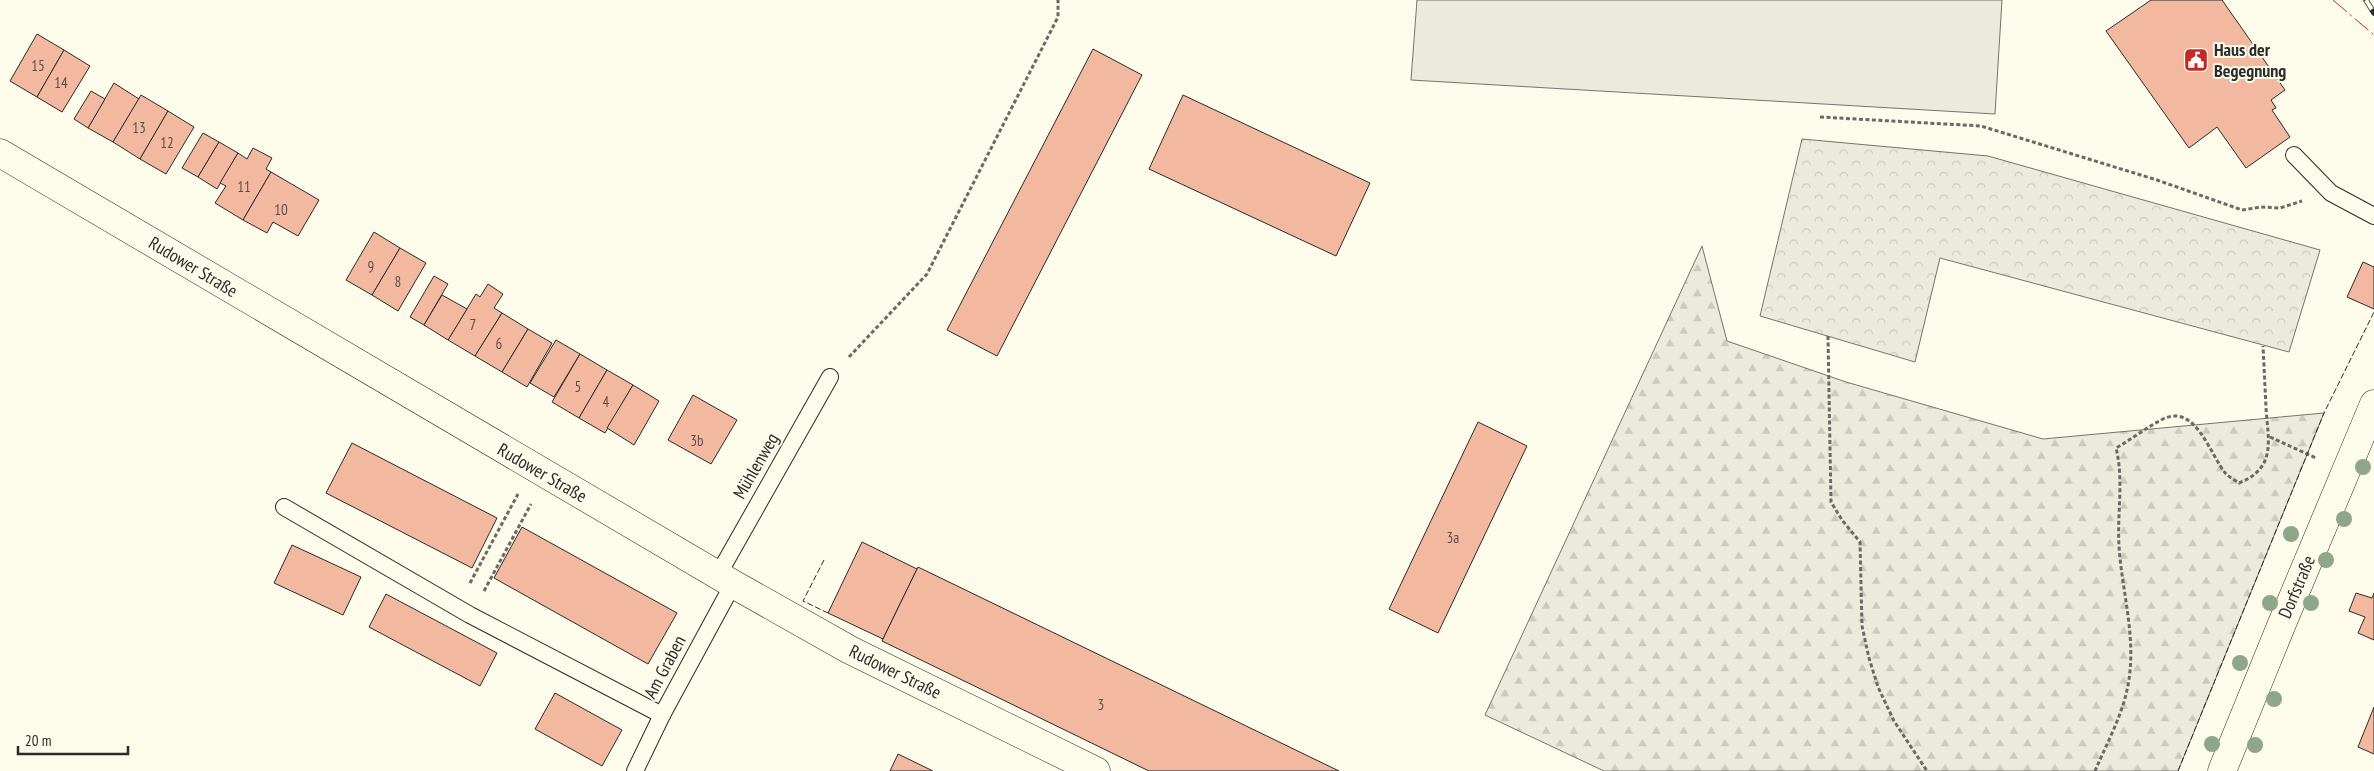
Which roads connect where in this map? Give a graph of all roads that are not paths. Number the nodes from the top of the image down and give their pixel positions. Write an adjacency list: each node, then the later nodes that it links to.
1 (0, 152): 7 (street, Rudower Straße)
2 (2294, 155): 3 (lane)
3 (2374, 216)
4 (830, 377): 7 (lane, Mühlenweg)
5 (2374, 404): 11 (street, Dorfstraße)
6 (284, 507): 8 (lane)
7 (726, 580): 8 (lane, Am Graben); 10 (street, Rudower Straße)
8 (662, 715): 9 (lane, Am Graben)
9 (635, 771)
10 (1096, 771)
11 (2222, 771)

